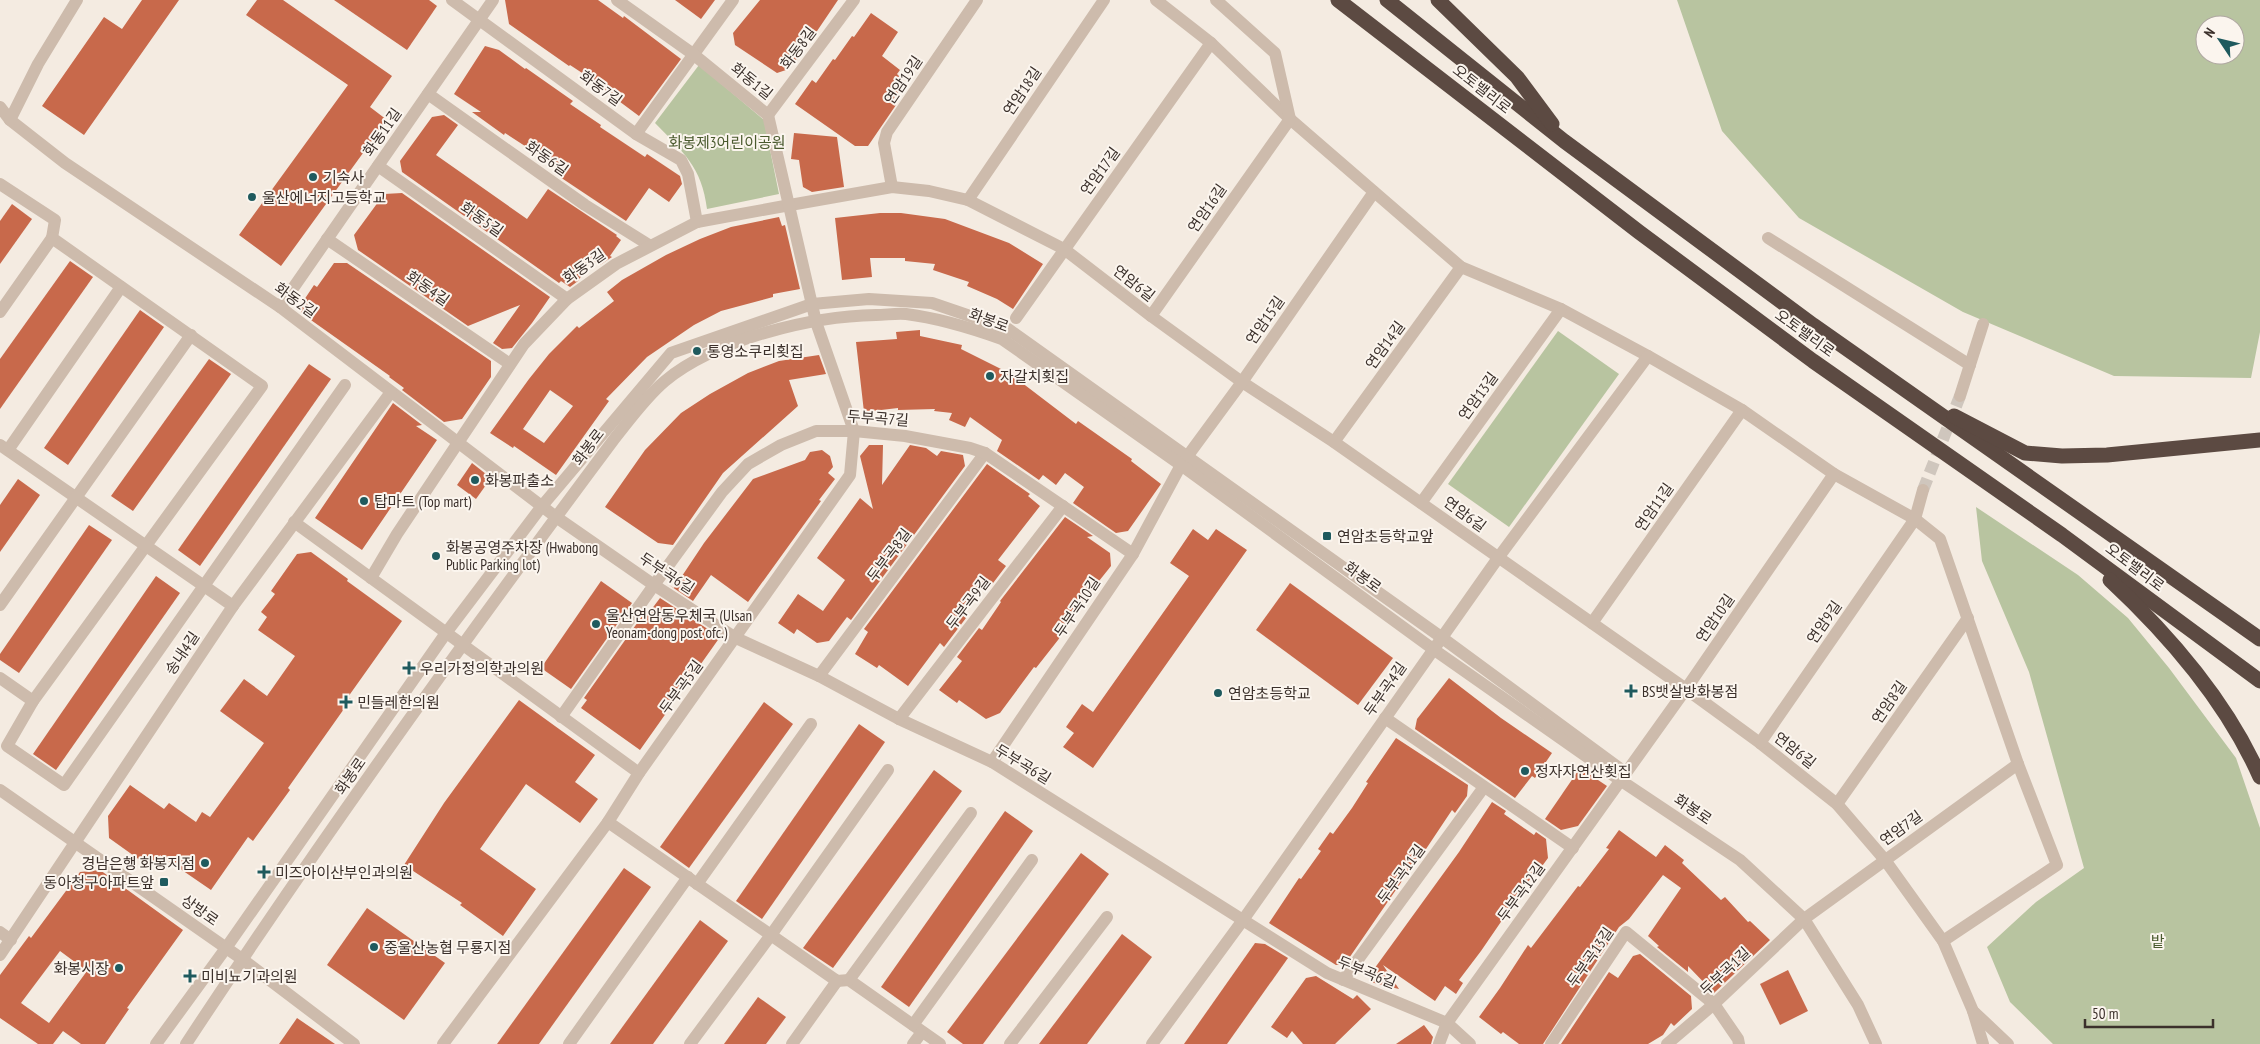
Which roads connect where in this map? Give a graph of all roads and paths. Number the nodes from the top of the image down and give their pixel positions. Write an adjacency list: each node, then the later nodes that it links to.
1 (77, 0): 21 (street)
2 (452, 0): 14 (street, 화동7길)
3 (493, 0): 14 (street, 화동11길)
4 (617, 0): 16 (street, 화동1길)
5 (733, 0): 16 (street)
6 (854, 0): 19 (street, 화동8길)
7 (977, 0): 26 (street, 연암19길)
8 (1104, 0): 28 (street, 연암18길)
9 (1156, 0): 15 (street)
10 (1216, 0): 20 (street)
11 (1338, 0): 73 (highway, 오토밸리로)
12 (1387, 0): 23 (highway, 오토밸리로)
13 (1438, 0): 23 (highway)
14 (480, 20): 17 (street, 화동11길); 22 (street, 화동7길)
15 (1211, 43): 20 (street); 35 (street, 연암17길)
16 (693, 54): 19 (street, 화동1길); 22 (street)
17 (428, 94): 24 (street, 화동11길); 34 (street, 화동6길)
18 (0, 107): 21 (street, 화동2길)
19 (768, 116): 29 (street, 화동1길)
20 (1290, 119): 27 (street); 43 (street, 연암16길)
21 (10, 120): 40 (street, 화동2길)
22 (636, 134): 30 (street, 화동7길)
23 (1564, 141): 55 (highway, 오토밸리로)
24 (378, 166): 33 (street, 화동11길); 38 (street, 화동5길)
25 (0, 184): 31 (street)
26 (892, 187): 28 (street, 연암6길); 29 (street, 연암6길)
27 (1374, 192): 36 (street); 51 (street, 연암15길)
28 (968, 200): 35 (street, 연암6길)
29 (790, 205): 30 (street, 화동3길); 39 (street, 화동1길)
30 (697, 222): 34 (street, 화동3길)
31 (52, 238): 37 (street); 42 (street)
32 (1768, 238): 50 (street)
33 (328, 239): 40 (street, 화동11길); 49 (street, 화동4길)
34 (650, 245): 38 (street, 화동3길)
35 (1064, 248): 43 (street, 연암6길); 44 (street, 연암17길)
36 (1461, 267): 41 (street); 60 (street, 연암14길)
37 (121, 288): 47 (street); 61 (street)
38 (567, 299): 49 (street, 화동3길)
39 (812, 304): 45 (street, 화동1길); 63 (street); 68 (street)
40 (280, 307): 53 (street, 화동2길)
41 (1561, 309): 48 (street); 67 (street, 연암13길)
42 (0, 312)
43 (1151, 316): 51 (street, 연암6길)
44 (1016, 318)
45 (816, 322): 57 (street, 두부곡5길); 63 (street, 화봉로); 70 (street, 화봉로)
46 (1983, 324): 50 (street)
47 (191, 335): 66 (street); 74 (street)
48 (1648, 356): 56 (street); 76 (street, 두부곡4길)
49 (510, 364): 59 (street, 화동3길)
50 (1970, 365): 54 (street)
51 (1242, 382): 60 (street, 연암6길); 63 (street, 연암15길)
52 (345, 385): 79 (street)
53 (391, 392): 59 (street, 화동2길); 72 (street, 송내4길)
54 (1960, 396)
55 (1918, 398): 58 (highway); 87 (highway, 오토밸리로)
56 (1742, 410): 64 (street); 83 (street, 연암11길)
57 (854, 431): 62 (street, 두부곡7길); 78 (street, 두부곡7길); 85 (street, 두부곡5길)
58 (2260, 440)
59 (459, 442): 68 (street, 화동2길); 77 (street, 화동3길)
60 (1334, 442): 67 (street, 연암6길)
61 (4, 447): 66 (street)
62 (985, 454): 69 (street, 두부곡7길); 90 (street, 두부곡8길)
63 (1184, 460): 75 (street, 두부곡10길); 86 (street); 89 (street, 화봉로)
64 (1834, 474): 71 (street); 93 (street, 연암10길)
65 (1923, 490): 71 (street, 연암9길)
66 (75, 497): 74 (street); 80 (street)
67 (1421, 503): 76 (street, 연암6길)
68 (542, 506): 70 (street, 화동2길); 84 (street)
69 (1062, 506): 75 (street, 두부곡7길); 97 (street, 두부곡9길)
70 (556, 517): 78 (street, 두부곡6길); 88 (street, 화봉로)
71 (1915, 519): 82 (street); 99 (street, 연암9길)
72 (294, 522): 77 (street); 81 (street, 송내4길)
73 (2062, 534): 92 (highway, 오토밸리로); 105 (highway)
74 (145, 545): 79 (street); 94 (street)
75 (1133, 554): 100 (street, 두부곡10길)
76 (1498, 558): 83 (street, 연암6길); 86 (street, 두부곡4길)
77 (371, 578): 84 (street)
78 (654, 585): 85 (street, 두부곡6길); 95 (street, 두부곡7길)
79 (204, 586): 81 (street); 94 (street)
80 (0, 604)
81 (234, 606): 111 (street, 송내4길)
82 (1968, 618): 101 (street); 108 (street, 연암8길)
83 (1592, 623): 93 (street, 연암6길)
84 (446, 633): 88 (street); 123 (street)
85 (736, 638): 90 (street, 두부곡6길); 103 (street, 두부곡5길)
86 (1442, 638): 89 (street, 두부곡4길); 104 (street)
87 (2260, 639)
88 (463, 644): 95 (street); 125 (street, 화봉로)
89 (1434, 649): 96 (street, 두부곡4길); 104 (street, 화봉로)
90 (819, 676): 97 (street, 두부곡6길)
91 (0, 678): 94 (street)
92 (2260, 682)
93 (1686, 689): 99 (street, 연암6길); 104 (street, 연암10길)
94 (33, 701)
95 (561, 717): 103 (street)
96 (1385, 718): 106 (street); 117 (street, 두부곡4길)
97 (900, 719): 100 (street, 두부곡6길)
98 (811, 724): 115 (street)
99 (1760, 743): 108 (street, 연암6길)
100 (992, 762): 117 (street, 두부곡6길)
101 (2018, 764): 114 (street, 연암7길); 122 (street)
102 (888, 770): 120 (street)
103 (639, 773): 110 (street, 두부곡5길)
104 (1623, 776): 112 (street, 두부곡12길); 118 (street, 화봉로)
105 (2260, 777)
106 (1484, 787): 112 (street); 127 (street, 두부곡11길)
107 (0, 790): 111 (street, 상방로)
108 (1837, 804): 114 (street, 연암6길)
109 (971, 813): 126 (street)
110 (608, 822): 115 (street); 135 (street, 두부곡5길)
111 (75, 842): 121 (street, 송내4길); 123 (street, 상방로)
112 (1573, 848): 130 (street, 두부곡12길)
113 (1032, 860): 131 (street)
114 (1886, 860): 118 (street, 연암7길); 122 (street, 연암6길)
115 (693, 881): 120 (street); 136 (street)
116 (1107, 917): 141 (street)
117 (1243, 920): 127 (street, 두부곡6길); 142 (street, 두부곡4길)
118 (1804, 920): 128 (street, 두부곡1길); 148 (street, 화봉로)
119 (0, 932): 121 (street)
120 (771, 935): 126 (street); 137 (street)
121 (11, 940): 124 (street, 송내4길)
122 (1943, 941): 129 (street, 연암6길)
123 (226, 948): 125 (street, 상방로); 132 (street)
124 (0, 955)
125 (242, 959): 133 (street, 화봉로); 134 (street, 상방로)
126 (843, 980): 131 (street); 138 (street)
127 (1344, 980): 130 (street, 두부곡6길)
128 (1714, 1004): 145 (street, 두부곡13길); 146 (street, 두부곡1길); 147 (street)
129 (1973, 1011): 149 (street); 150 (street, 연암6길)
130 (1448, 1022): 143 (street, 두부곡12길); 144 (street, 두부곡6길)
131 (918, 1028): 139 (street); 140 (street)
132 (156, 1044)
133 (186, 1044)
134 (354, 1044)
135 (443, 1044)
136 (570, 1044)
137 (690, 1044)
138 (792, 1044)
139 (913, 1044)
140 (940, 1044)
141 (1010, 1044)
142 (1152, 1044)
143 (1439, 1044)
144 (1470, 1044)
145 (1551, 1044)
146 (1667, 1044)
147 (1739, 1044)
148 (1876, 1044)
149 (1983, 1044)
150 (2008, 1044)

